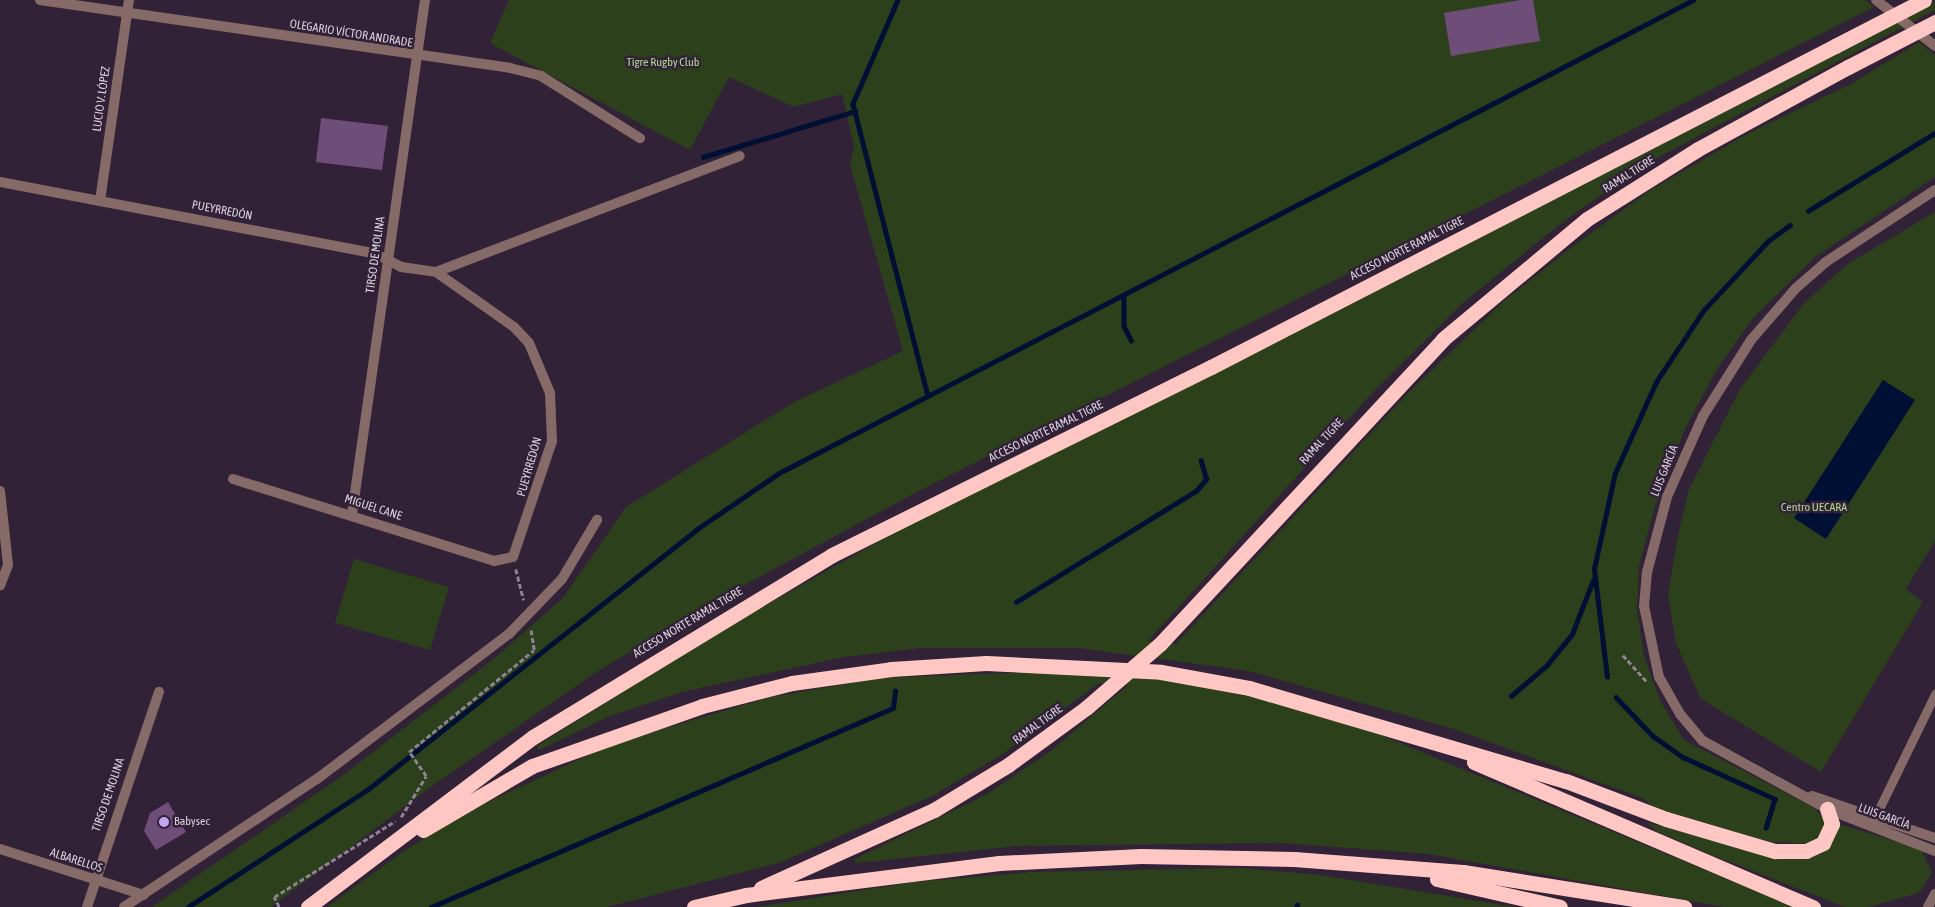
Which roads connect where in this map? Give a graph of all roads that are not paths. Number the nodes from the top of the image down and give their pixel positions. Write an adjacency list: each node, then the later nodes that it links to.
1 (40, 0): 6 (street, OLEGARIO VÍCTOR ANDRADE)
2 (128, 0): 6 (street, LUCIO V. LÓPEZ)
3 (425, 0): 9 (street, TIRSO DE MOLINA)
4 (1876, 0): 8 (street)
5 (1924, 0): 34 (highway, ACCESO NORTE RAMAL TIGRE, bridge)
6 (127, 12): 9 (street, OLEGARIO VÍCTOR ANDRADE); 14 (street, LUCIO V. LÓPEZ)
7 (1935, 22): 37 (highway, RAMAL TIGRE, bridge)
8 (1935, 46)
9 (417, 57): 10 (street, OLEGARIO VÍCTOR ANDRADE); 15 (street, TIRSO DE MOLINA)
10 (640, 138)
11 (740, 156): 16 (street, PUEYRREDÓN)
12 (0, 182): 14 (street, PUEYRREDÓN)
13 (1935, 190): 26 (street, LUIS GARCÍA)
14 (100, 201): 15 (street, PUEYRREDÓN)
15 (388, 259): 16 (street, PUEYRREDÓN); 19 (street, TIRSO DE MOLINA)
16 (436, 272): 21 (street, PUEYRREDÓN)
17 (232, 479): 19 (street, MIGUEL CANE)
18 (0, 491): 22 (street)
19 (352, 514): 21 (street, MIGUEL CANE)
20 (597, 520): 36 (street)
21 (505, 561)
22 (0, 586)
23 (159, 692): 33 (street, TIRSO DE MOLINA)
24 (1935, 694): 28 (lane)
25 (1415, 736): 27 (highway); 34 (highway); 44 (highway)
26 (1799, 792): 27 (street, LUIS GARCÍA); 28 (street, LUIS GARCÍA)
27 (1827, 809): 31 (street, LUIS GARCÍA)
28 (1876, 816): 29 (street, LUIS GARCÍA)
29 (1935, 838)
30 (0, 849): 33 (street, ALBARELLOS)
31 (1935, 851)
32 (1377, 866): 37 (highway); 42 (highway); 43 (highway)
33 (93, 880): 36 (street, ALBARELLOS); 38 (street, TIRSO DE MOLINA)
34 (337, 884): 40 (highway, ACCESO NORTE RAMAL TIGRE)
35 (1935, 894): 45 (street)
36 (144, 895): 39 (street)
37 (746, 895): 41 (highway)
38 (87, 907)
39 (124, 907)
40 (308, 907)
41 (694, 907)
42 (1560, 907)
43 (1684, 907)
44 (1813, 907)
45 (1928, 907)

